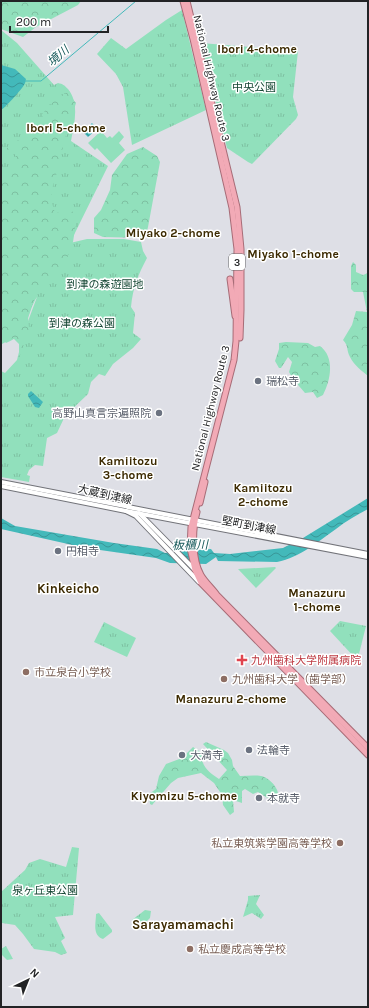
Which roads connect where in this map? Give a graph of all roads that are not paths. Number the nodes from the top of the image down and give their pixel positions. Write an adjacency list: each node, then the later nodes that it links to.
1 (183, 1): 4 (highway, National Highway Route 3 / 3)
2 (187, 1): 9 (highway, National Highway Route 3 / 3)
3 (230, 279): 4 (highway)
4 (237, 321): 9 (highway, National Highway Route 3 / 3)
5 (1, 482): 7 (main road, 大蔵到津線)
6 (1, 486): 7 (main road, 大蔵到津線)
7 (127, 509): 8 (main road, 堅町到津線); 9 (main road, 堅町到津線); 13 (main road, 大蔵到津線)
8 (138, 513): 9 (main road, 堅町到津線); 12 (main road, 大蔵到津線)
9 (193, 522): 10 (main road, 堅町到津線); 11 (main road, 堅町到津線); 12 (highway, National Highway Route 3 / 3)
10 (368, 554)
11 (368, 558)
12 (195, 566): 13 (highway, National Highway Route 3 / 3)
13 (202, 581): 14 (highway, National Highway Route 3 / 3); 15 (highway, National Highway Route 3 / 3)
14 (368, 748)
15 (368, 755)

